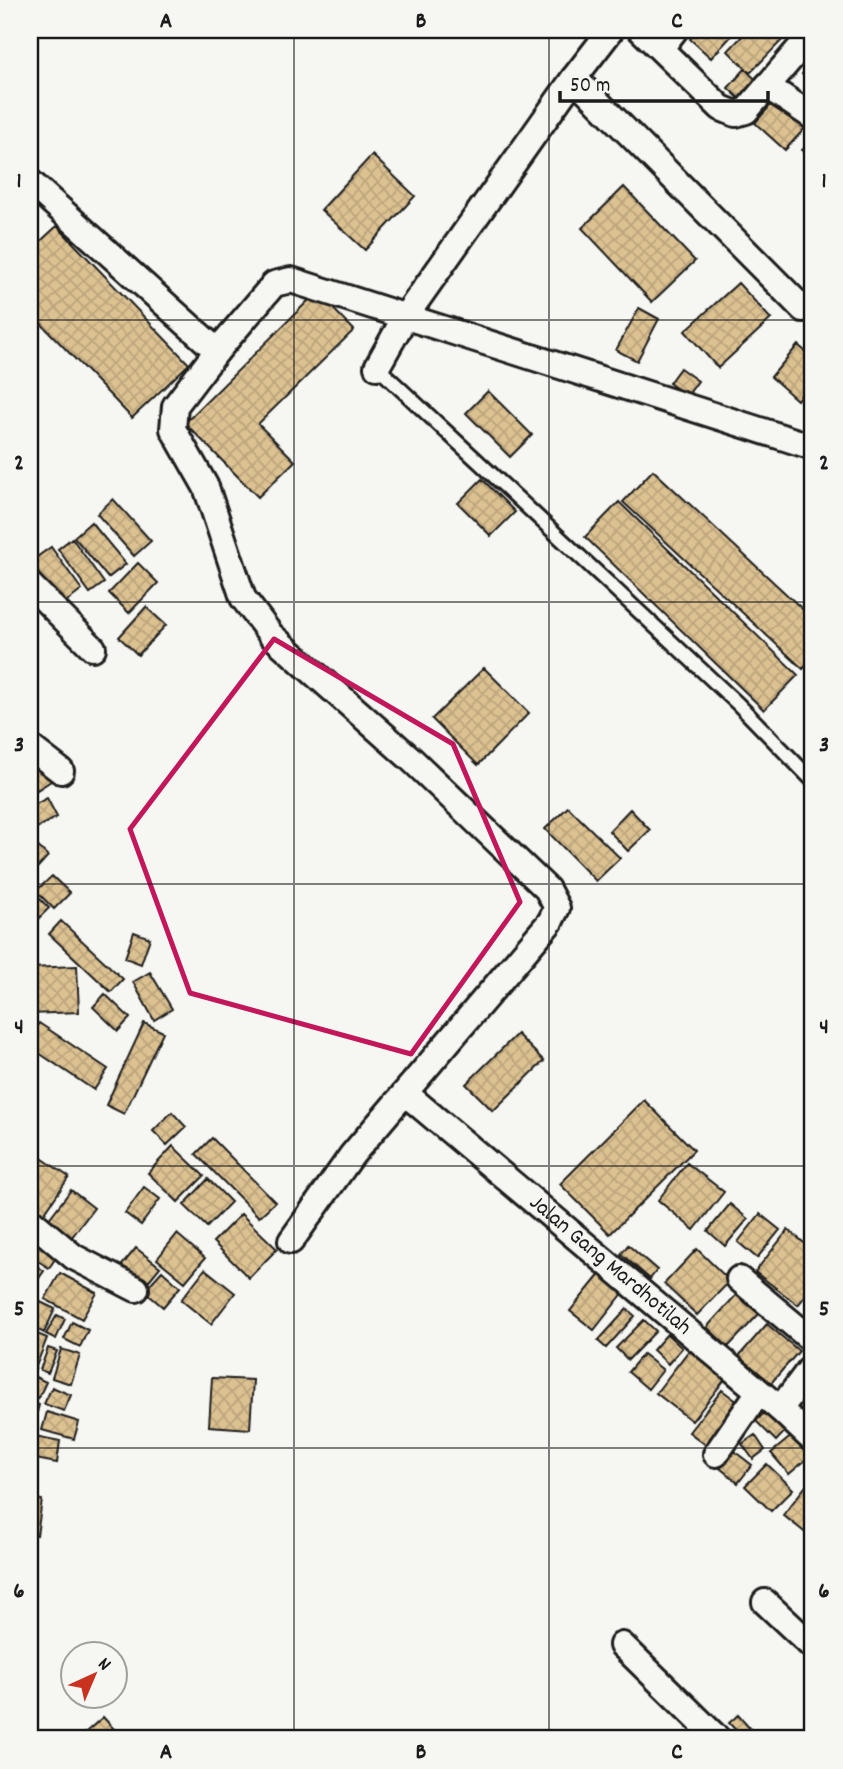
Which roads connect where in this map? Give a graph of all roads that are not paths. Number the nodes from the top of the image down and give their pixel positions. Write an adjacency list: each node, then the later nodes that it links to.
1 (611, 30): 5 (street)
2 (641, 30): 3 (street)
3 (668, 39): 6 (street)
4 (798, 50): 6 (street)
5 (573, 78): 9 (street); 10 (street)
6 (767, 86): 7 (street)
7 (813, 117)
8 (30, 182): 11 (street)
9 (803, 309)
10 (405, 317): 11 (street); 12 (street); 13 (street)
11 (217, 351): 19 (street)
12 (377, 367): 18 (lane)
13 (813, 447)
14 (30, 585): 15 (street)
15 (93, 648)
16 (30, 747): 17 (street)
17 (61, 771)
18 (813, 781)
19 (405, 1093): 21 (street); 26 (street, Jalan Gang Mardhotilah)
20 (30, 1220): 23 (street)
21 (291, 1241)
22 (739, 1279): 24 (street)
23 (136, 1289)
24 (813, 1341)
25 (813, 1365): 27 (street)
26 (758, 1393): 27 (street, Jalan Gang Mardhotilah); 29 (street)
27 (780, 1409): 28 (street, Jalan Gang Mardhotilah)
28 (813, 1440)
29 (716, 1454)
30 (765, 1602): 32 (street)
31 (622, 1645): 33 (street)
32 (813, 1647)
33 (718, 1739)

